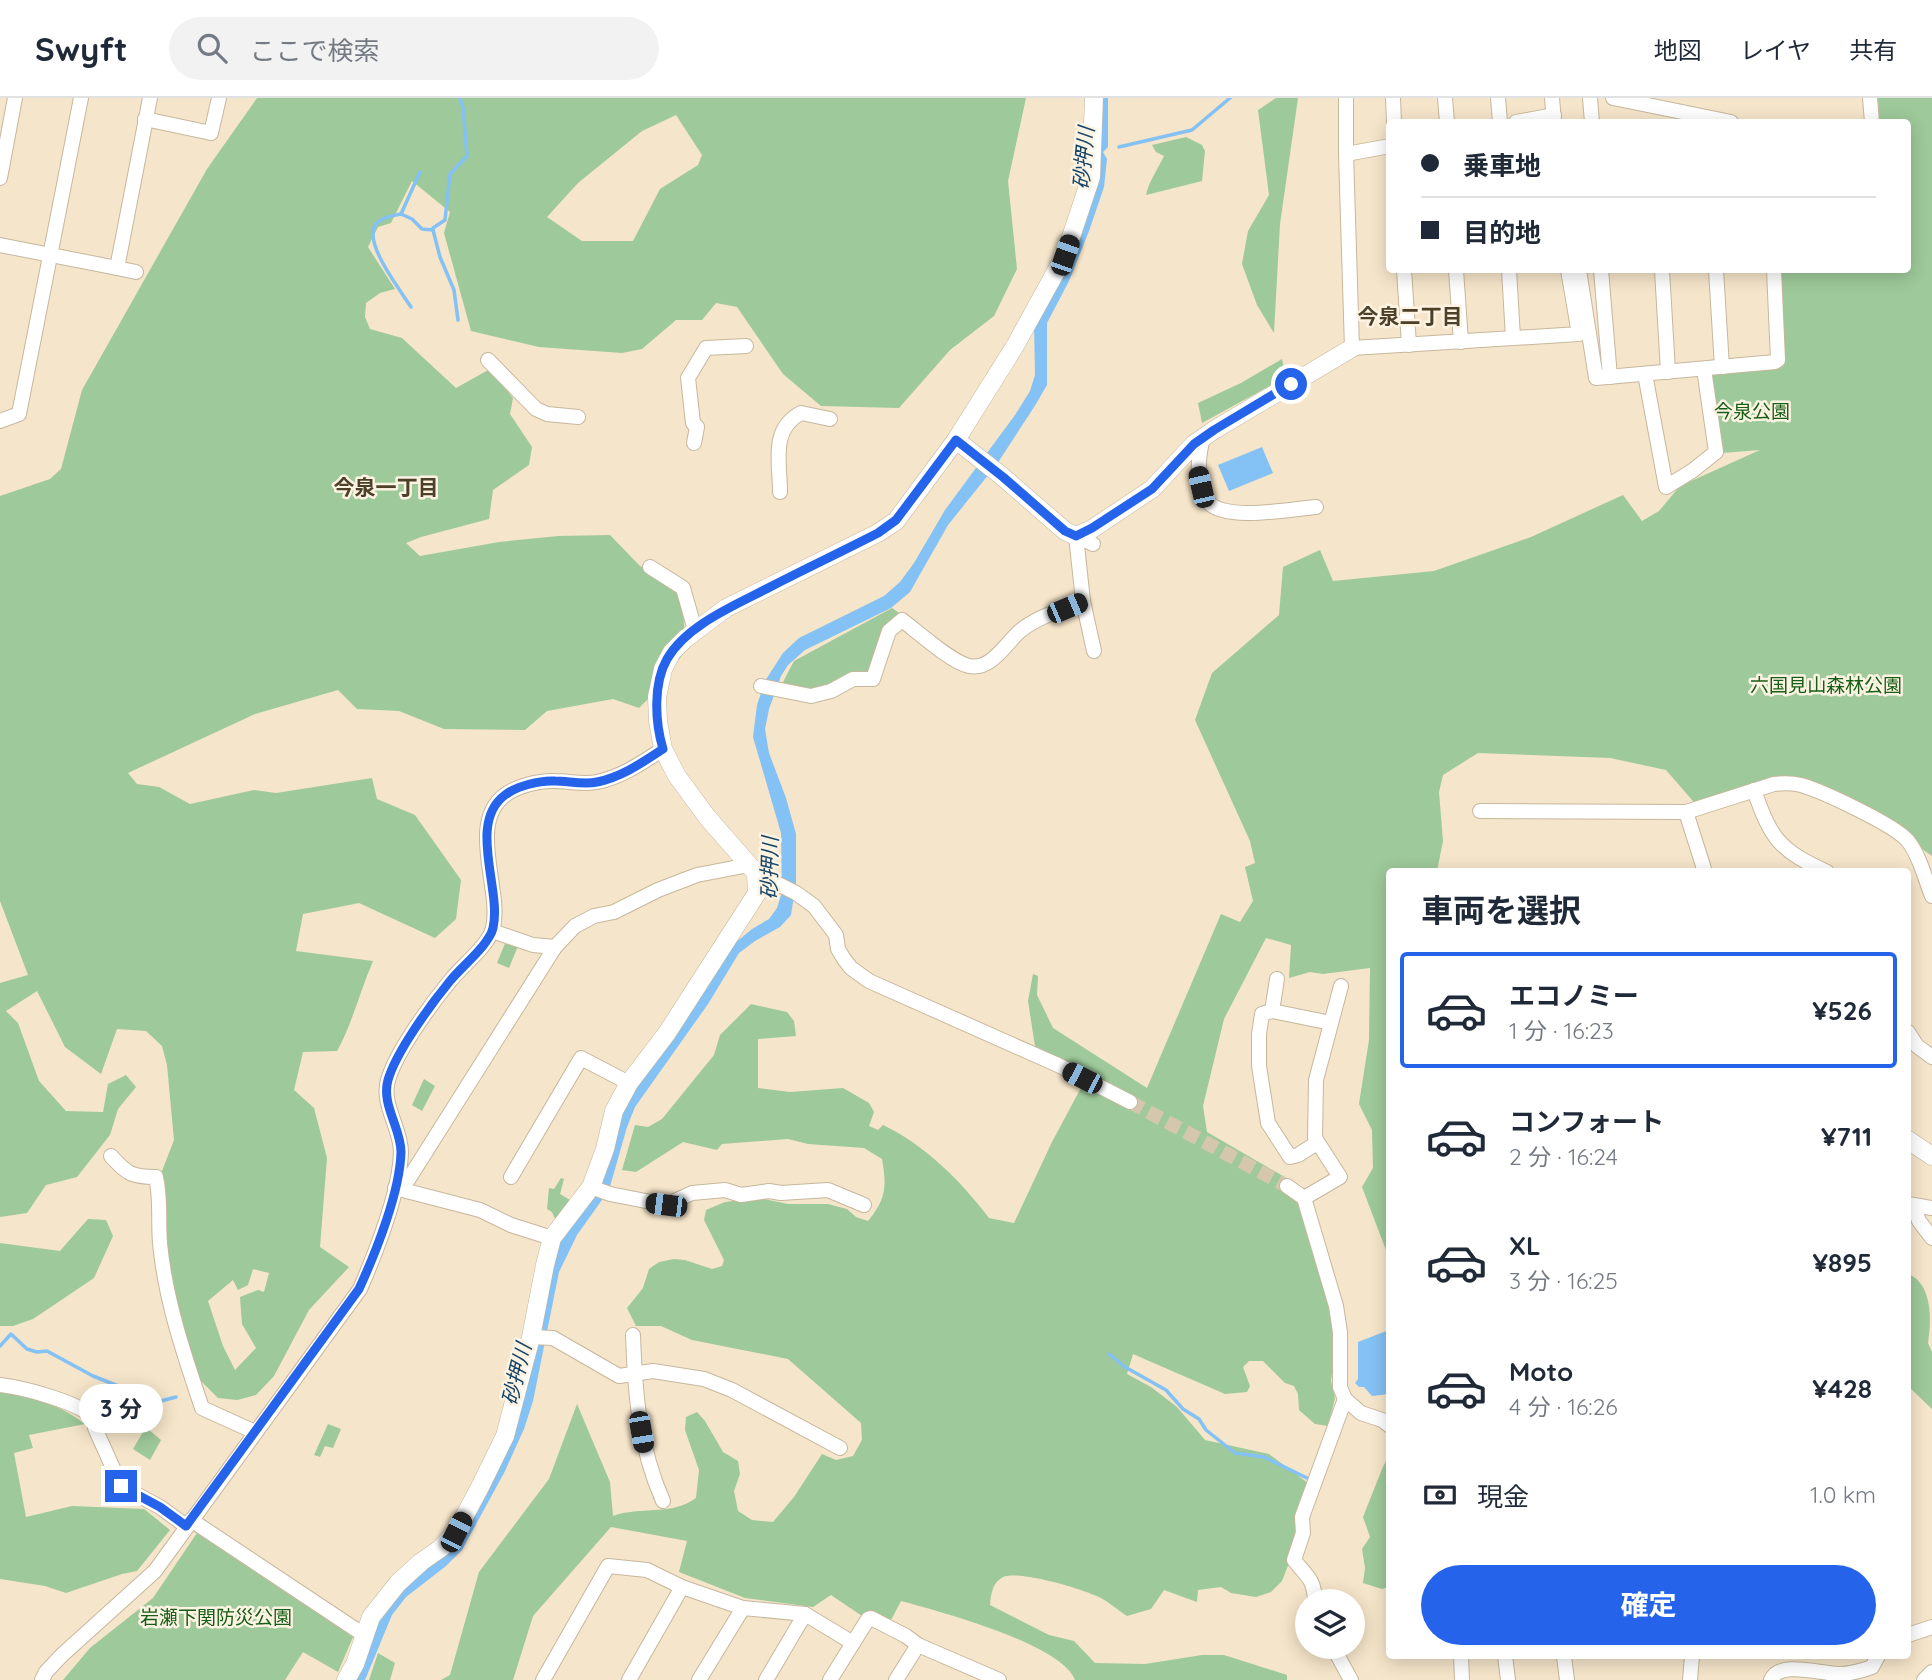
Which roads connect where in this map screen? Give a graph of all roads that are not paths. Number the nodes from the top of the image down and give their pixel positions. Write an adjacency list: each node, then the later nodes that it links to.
1 (15, 98): 26 (street)
2 (81, 98): 28 (street)
3 (150, 98): 23 (street)
4 (219, 98): 23 (street)
5 (1094, 98): 55 (street)
6 (1346, 98): 25 (street)
7 (1393, 98): 15 (street)
8 (1446, 98): 16 (street)
9 (1498, 98): 17 (street)
10 (1552, 98): 18 (street)
11 (1590, 98): 19 (street)
12 (1613, 98): 14 (street)
13 (1870, 98): 22 (street)
14 (1652, 107): 20 (street); 21 (street)
15 (1394, 119)
16 (1447, 119)
17 (1500, 119)
18 (1554, 119)
19 (1592, 119)
20 (1653, 119)
21 (1703, 119)
22 (1872, 119)
23 (145, 120): 29 (street)
24 (1386, 147): 25 (street)
25 (1346, 155): 44 (street)
26 (0, 178)
27 (0, 246): 28 (street)
28 (51, 256): 29 (street); 53 (street)
29 (117, 268): 30 (street)
30 (136, 272)
31 (1404, 273): 42 (street)
32 (1456, 273): 41 (street)
33 (1509, 273): 40 (street)
34 (1569, 273): 40 (street)
35 (1579, 273): 50 (street)
36 (1601, 273): 50 (street)
37 (1662, 273): 48 (street)
38 (1716, 273): 46 (street)
39 (1774, 273): 46 (street)
40 (1513, 338): 41 (street)
41 (1461, 342): 42 (street)
42 (1409, 345): 44 (street)
43 (746, 346): 56 (street)
44 (1352, 348): 54 (street)
45 (488, 360): 51 (street)
46 (1722, 367): 47 (street)
47 (1704, 369): 48 (street); 49 (street)
48 (1668, 372): 49 (street)
49 (1645, 374): 50 (street)
50 (1611, 377)
51 (579, 417)
52 (830, 419): 57 (street)
53 (0, 421)
54 (1203, 438): 58 (street); 59 (street)
55 (956, 440): 59 (street); 63 (street)
56 (694, 443)
57 (780, 492)
58 (1316, 507)
59 (1076, 536): 60 (street); 62 (street)
60 (1093, 544)
61 (650, 567): 63 (street)
62 (1083, 601): 64 (street); 65 (street)
63 (695, 630): 66 (street)
64 (1094, 651)
65 (761, 686)
66 (663, 749): 72 (street); 74 (street)
67 (1754, 790): 69 (street); 71 (street); 73 (street)
68 (1480, 811): 69 (street)
69 (1686, 811): 70 (street)
70 (1704, 868)
71 (1820, 868)
72 (753, 869): 75 (street); 82 (street); 83 (street)
73 (1932, 896)
74 (492, 931): 75 (street); 89 (street)
75 (555, 947): 89 (street)
76 (1277, 979): 78 (street)
77 (1341, 986): 79 (street)
78 (1272, 1011): 79 (street); 85 (street)
79 (1331, 1023): 85 (street)
80 (1911, 1037): 81 (street)
81 (1932, 1057)
82 (629, 1083): 88 (street); 91 (street)
83 (1130, 1102)
84 (1911, 1142): 87 (street)
85 (1317, 1143): 92 (street)
86 (111, 1156): 103 (street)
87 (1932, 1156)
88 (511, 1177)
89 (396, 1186): 95 (street); 103 (street)
90 (1287, 1186): 92 (street)
91 (592, 1188): 93 (street); 95 (street)
92 (1304, 1198): 101 (street)
93 (864, 1205)
94 (1923, 1208): 96 (street)
95 (552, 1238): 98 (street)
96 (1932, 1238)
97 (633, 1335): 99 (street)
98 (532, 1337): 99 (street); 113 (street)
99 (634, 1375): 104 (street); 105 (street)
100 (0, 1385): 106 (street)
101 (1345, 1399): 102 (street); 108 (street)
102 (1386, 1423)
103 (255, 1432): 106 (street)
104 (840, 1448)
105 (663, 1501)
106 (189, 1523): 113 (street); 124 (street)
107 (682, 1587): 109 (street); 126 (street); 127 (street)
108 (1314, 1589)
109 (743, 1608): 110 (street); 128 (street)
110 (805, 1614): 114 (street); 129 (street)
111 (1932, 1627): 112 (street)
112 (1911, 1634)
113 (364, 1635): 125 (street)
114 (853, 1643): 115 (street); 130 (street)
115 (918, 1645): 123 (street); 131 (street)
116 (1340, 1659): 133 (street)
117 (1461, 1659): 134 (street)
118 (1505, 1659): 135 (street)
119 (1564, 1659): 136 (street)
120 (1692, 1659): 137 (street)
121 (1876, 1659): 138 (street)
122 (1932, 1672): 139 (street)
123 (964, 1674): 132 (street)
124 (42, 1680)
125 (346, 1680)
126 (542, 1680)
127 (629, 1680)
128 (699, 1680)
129 (766, 1680)
130 (830, 1680)
131 (896, 1680)
132 (999, 1680)
133 (1351, 1680)
134 (1462, 1680)
135 (1508, 1680)
136 (1567, 1680)
137 (1690, 1680)
138 (1770, 1680)
139 (1924, 1680)

